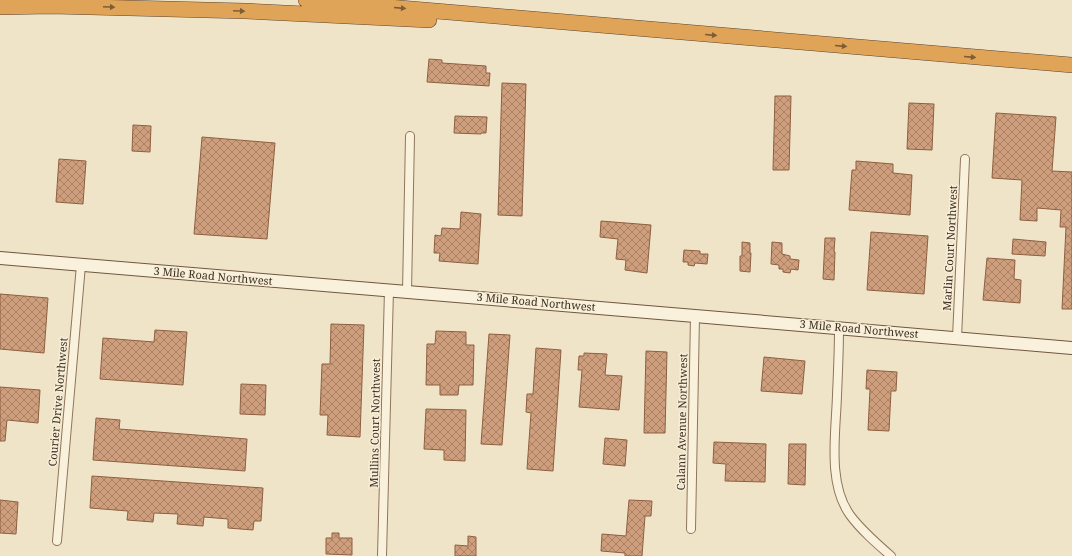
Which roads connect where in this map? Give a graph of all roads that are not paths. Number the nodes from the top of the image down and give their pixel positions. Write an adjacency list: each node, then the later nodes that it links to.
1 (306, 0): 3 (highway, one-way to 3)
2 (0, 7): 3 (highway, one-way to 3)
3 (685, 33): 4 (highway, one-way to 4)
4 (1072, 65)
5 (410, 136): 10 (street)
6 (965, 159): 13 (street, Marlin Court Northwest)
7 (0, 258): 8 (main road, 3 Mile Road Northwest)
8 (81, 265): 9 (main road, 3 Mile Road Northwest); 16 (street, Courier Drive Northwest)
9 (389, 290): 10 (main road, 3 Mile Road Northwest); 17 (street, Mullins Court Northwest)
10 (407, 292): 11 (main road, 3 Mile Road Northwest)
11 (695, 316): 12 (main road, 3 Mile Road Northwest); 15 (street, Calann Avenue Northwest)
12 (839, 328): 13 (main road, 3 Mile Road Northwest); 18 (street)
13 (957, 338): 14 (main road, 3 Mile Road Northwest)
14 (1072, 348)
15 (692, 529)
16 (57, 541)
17 (382, 556)
18 (891, 556)

